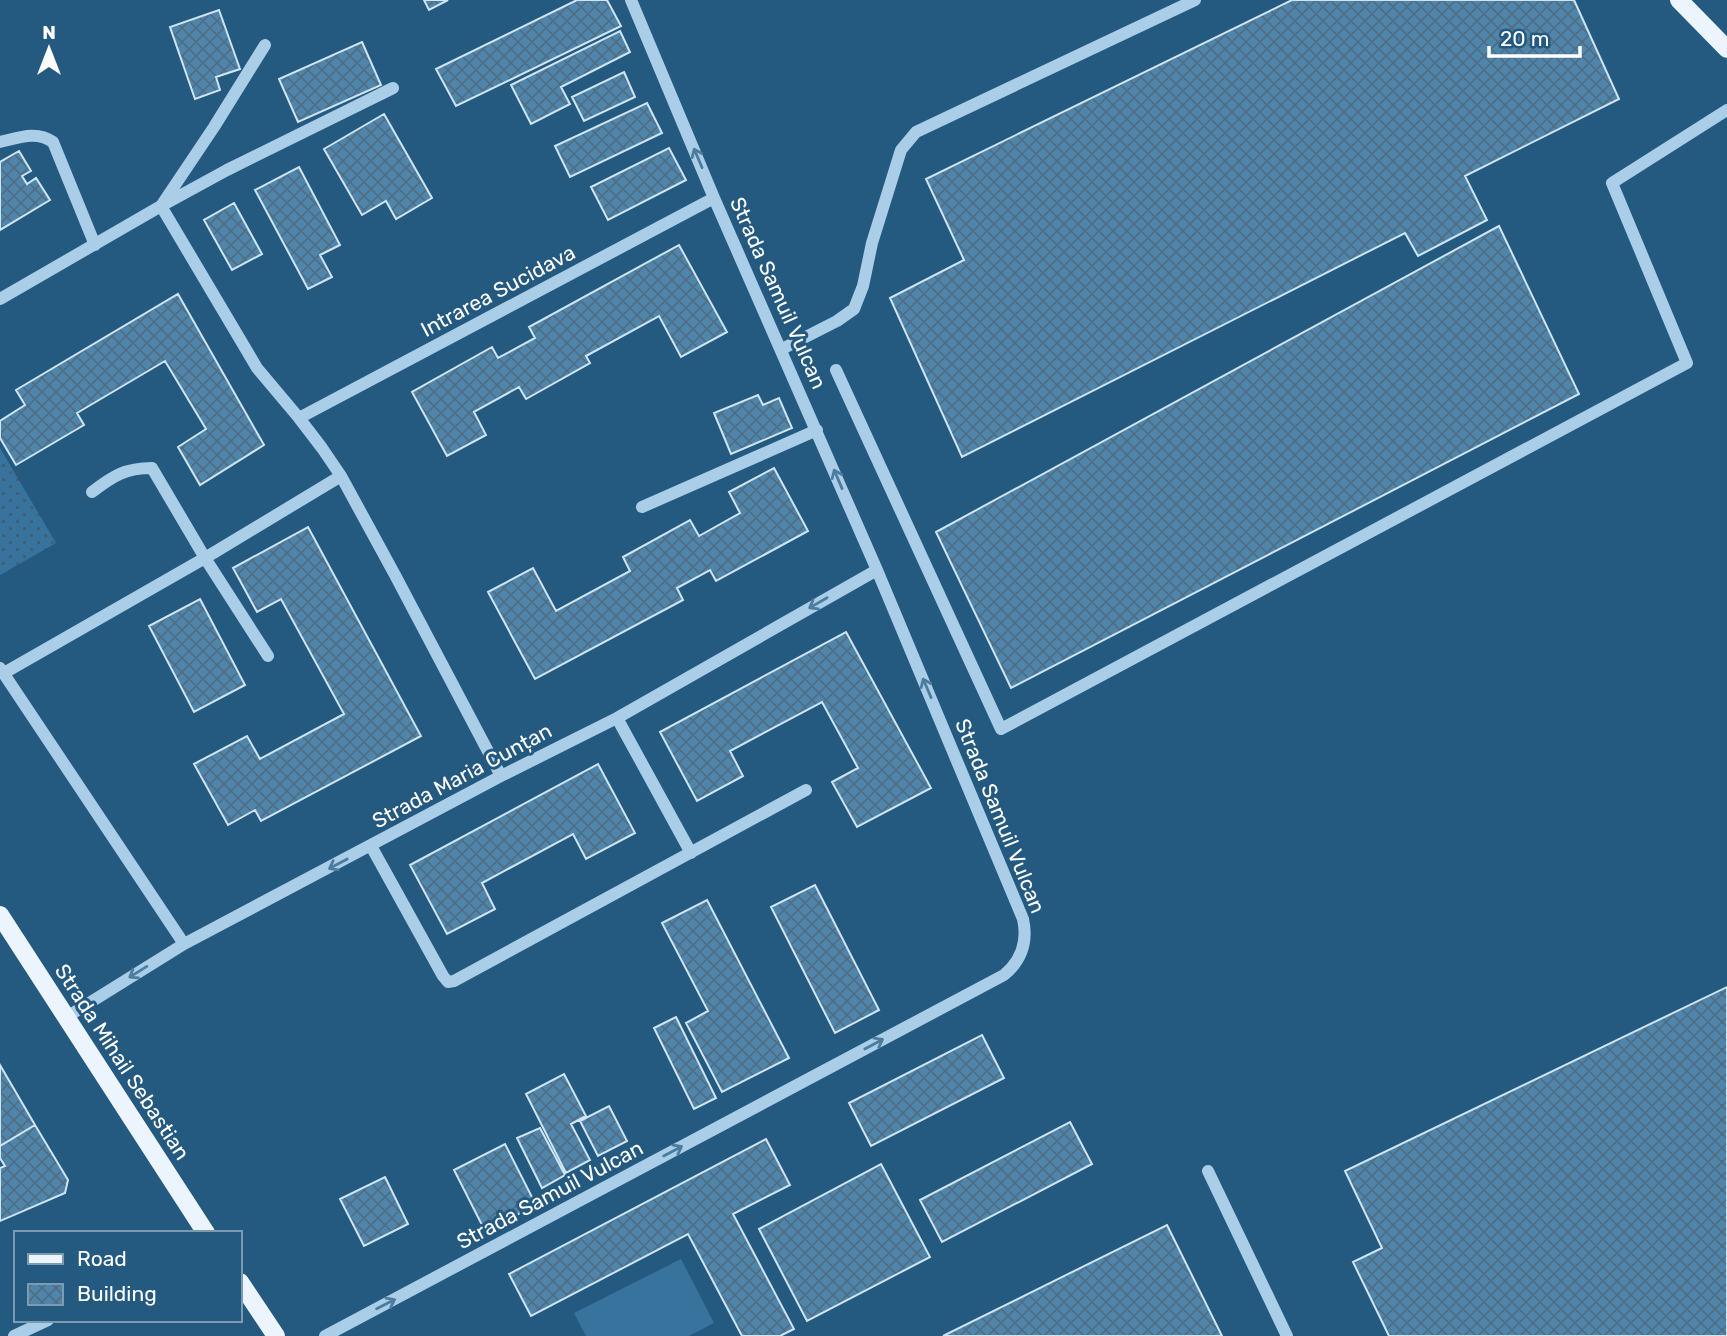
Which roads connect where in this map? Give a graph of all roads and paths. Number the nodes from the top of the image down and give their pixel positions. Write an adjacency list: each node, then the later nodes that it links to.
1 (631, 0): 9 (street, Strada Samuil Vulcan, one-way to 1)
2 (1195, 0): 13 (street)
3 (1679, 0): 5 (main road)
4 (265, 45): 10 (street)
5 (1727, 49)
6 (393, 88): 10 (street)
7 (1727, 110): 14 (street)
8 (0, 142): 11 (street)
9 (715, 198): 13 (street, Strada Samuil Vulcan); 15 (street, Intrarea Sucidava)
10 (161, 206): 11 (street); 15 (street)
11 (95, 245): 12 (street)
12 (0, 299)
13 (782, 349): 16 (street, Strada Samuil Vulcan)
14 (836, 370)
15 (299, 418): 17 (street)
16 (817, 430): 19 (street); 21 (street, Strada Samuil Vulcan, one-way to 16)
17 (341, 476): 20 (street); 25 (street)
18 (92, 492): 20 (street)
19 (642, 507)
20 (205, 558): 22 (street); 23 (street)
21 (877, 570): 24 (street, Strada Maria Cunțan, one-way to 24); 38 (street, Strada Samuil Vulcan, one-way to 21)
22 (268, 656)
23 (2, 671): 30 (street)
24 (617, 718): 25 (street, Strada Maria Cunțan); 28 (street)
25 (501, 776): 27 (street, Strada Maria Cunțan)
26 (806, 790): 28 (street)
27 (371, 846): 28 (street); 30 (street, Strada Maria Cunțan, one-way to 30)
28 (691, 853)
29 (0, 915): 31 (main road, Strada Mihail Sebastian)
30 (184, 944): 31 (street, Strada Maria Cunțan, one-way to 31)
31 (65, 1017): 33 (main road, Strada Mihail Sebastian)
32 (1208, 1171): 39 (street)
33 (205, 1231)
34 (242, 1285): 37 (main road)
35 (44, 1322): 36 (street)
36 (13, 1336)
37 (276, 1336)
38 (325, 1336)
39 (1287, 1336)

